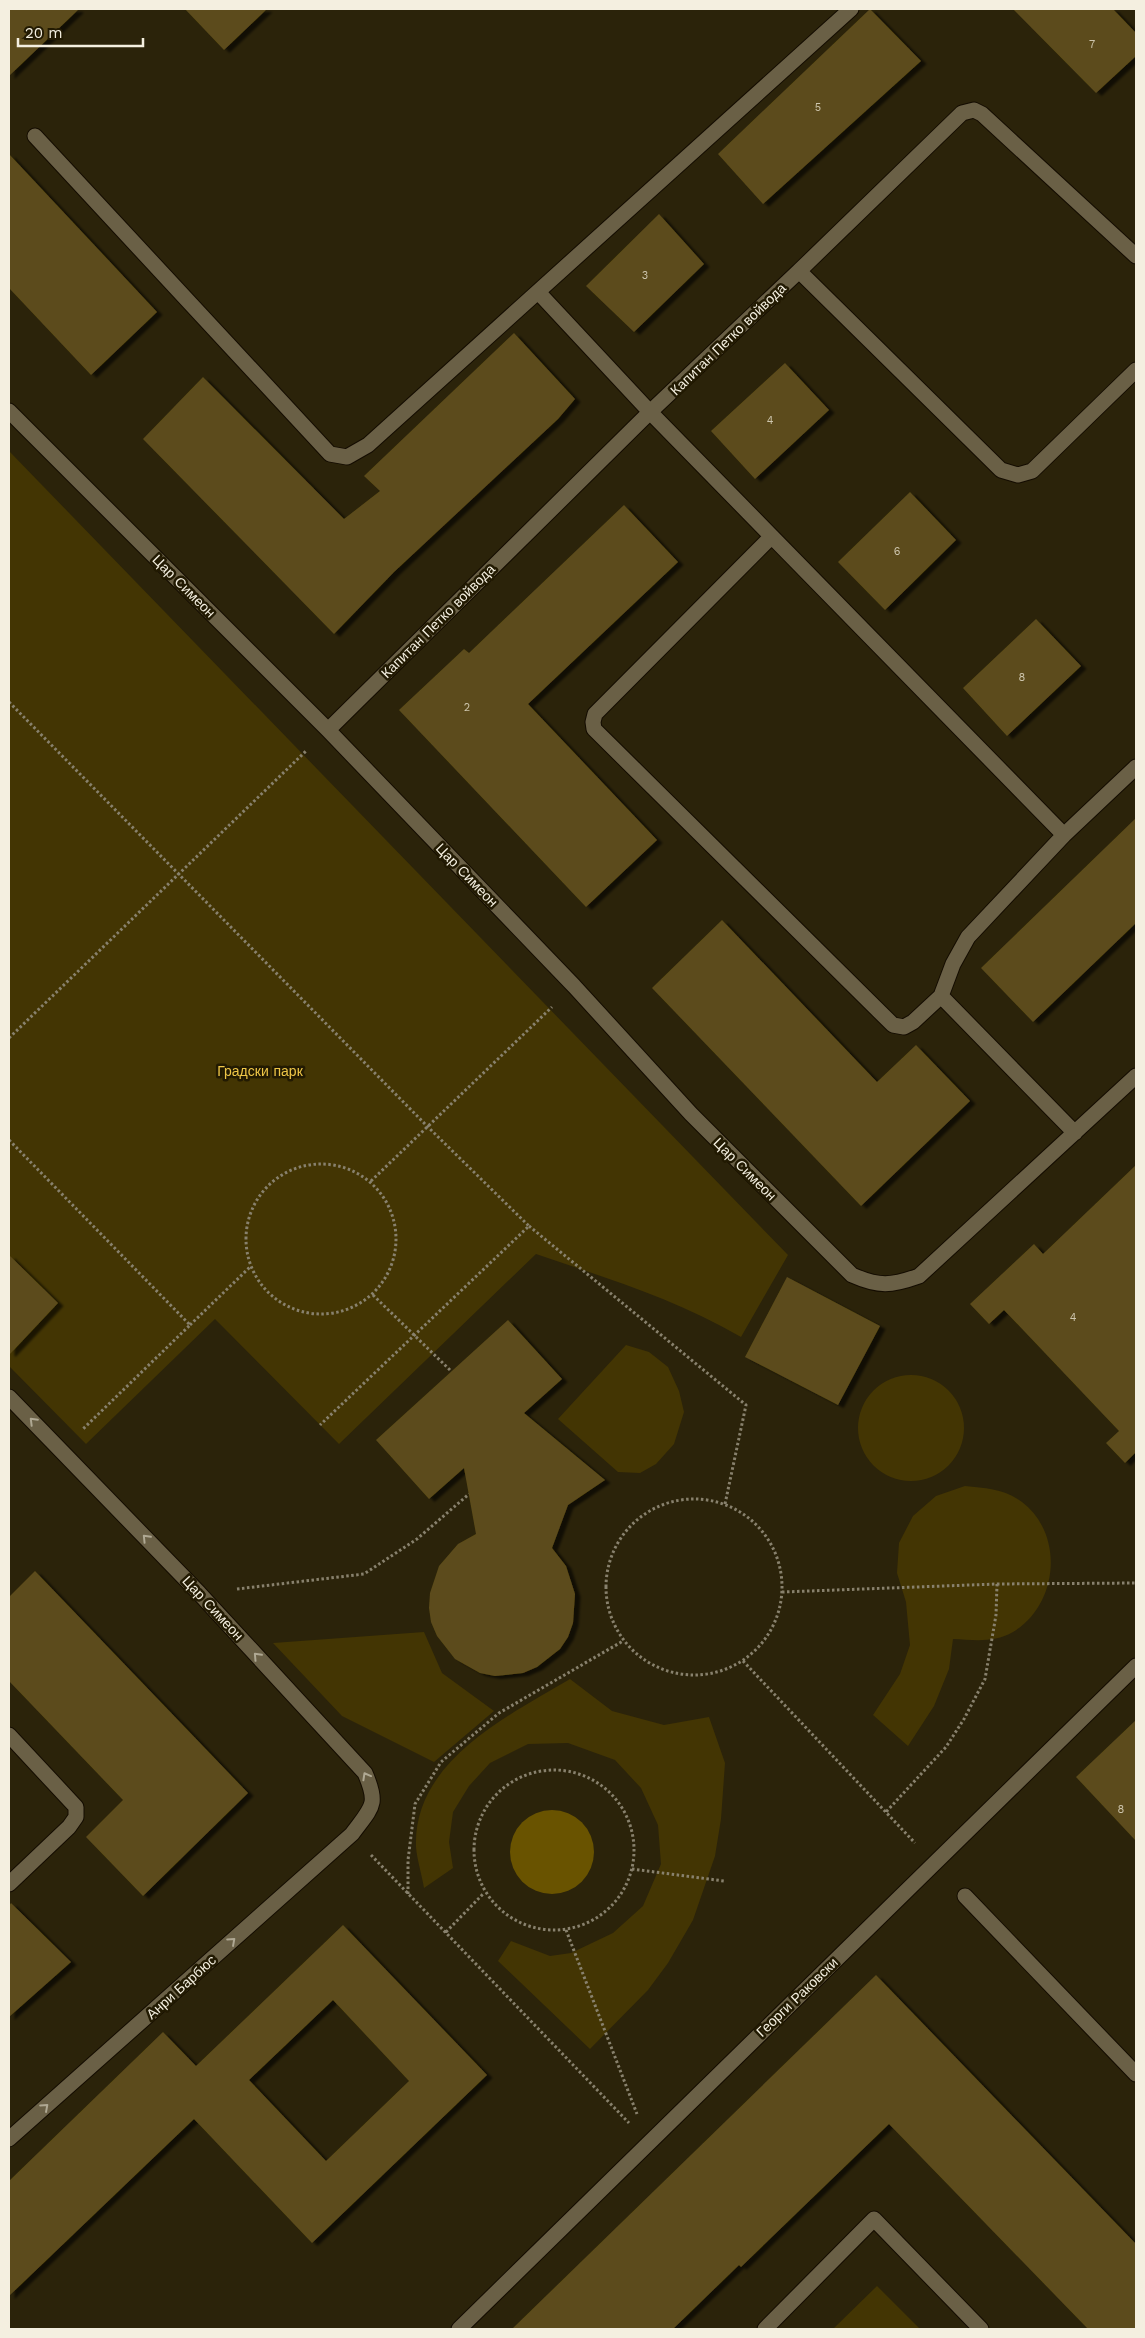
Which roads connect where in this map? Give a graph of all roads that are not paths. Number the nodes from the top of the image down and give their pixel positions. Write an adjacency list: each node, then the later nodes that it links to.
1 (851, 9): 5 (street)
2 (35, 136): 5 (street)
3 (1136, 256): 4 (street, Капитан Петко войвода)
4 (799, 271): 6 (street); 8 (street, Капитан Петко войвода)
5 (539, 293): 8 (street)
6 (1136, 370)
7 (9, 411): 10 (street, Цар Симеон)
8 (650, 412): 9 (street); 10 (street, Капитан Петко войвода)
9 (771, 537): 12 (street); 13 (street)
10 (328, 730): 15 (street, Цар Симеон)
11 (1136, 768): 12 (street)
12 (1064, 834): 13 (street)
13 (941, 996): 15 (street)
14 (1136, 1076): 15 (street, Цар Симеон)
15 (1075, 1133)
16 (9, 1397): 19 (street, Цар Симеон, one-way to 16)
17 (1136, 1666): 24 (street, Георги Раковски)
18 (9, 1735): 20 (street)
19 (352, 1834): 23 (street, Анри Барбюс, one-way to 19)
20 (9, 1884)
21 (965, 1896): 22 (street)
22 (1136, 2074)
23 (9, 2139)
24 (459, 2329)
25 (765, 2329): 26 (street)
26 (981, 2329)

